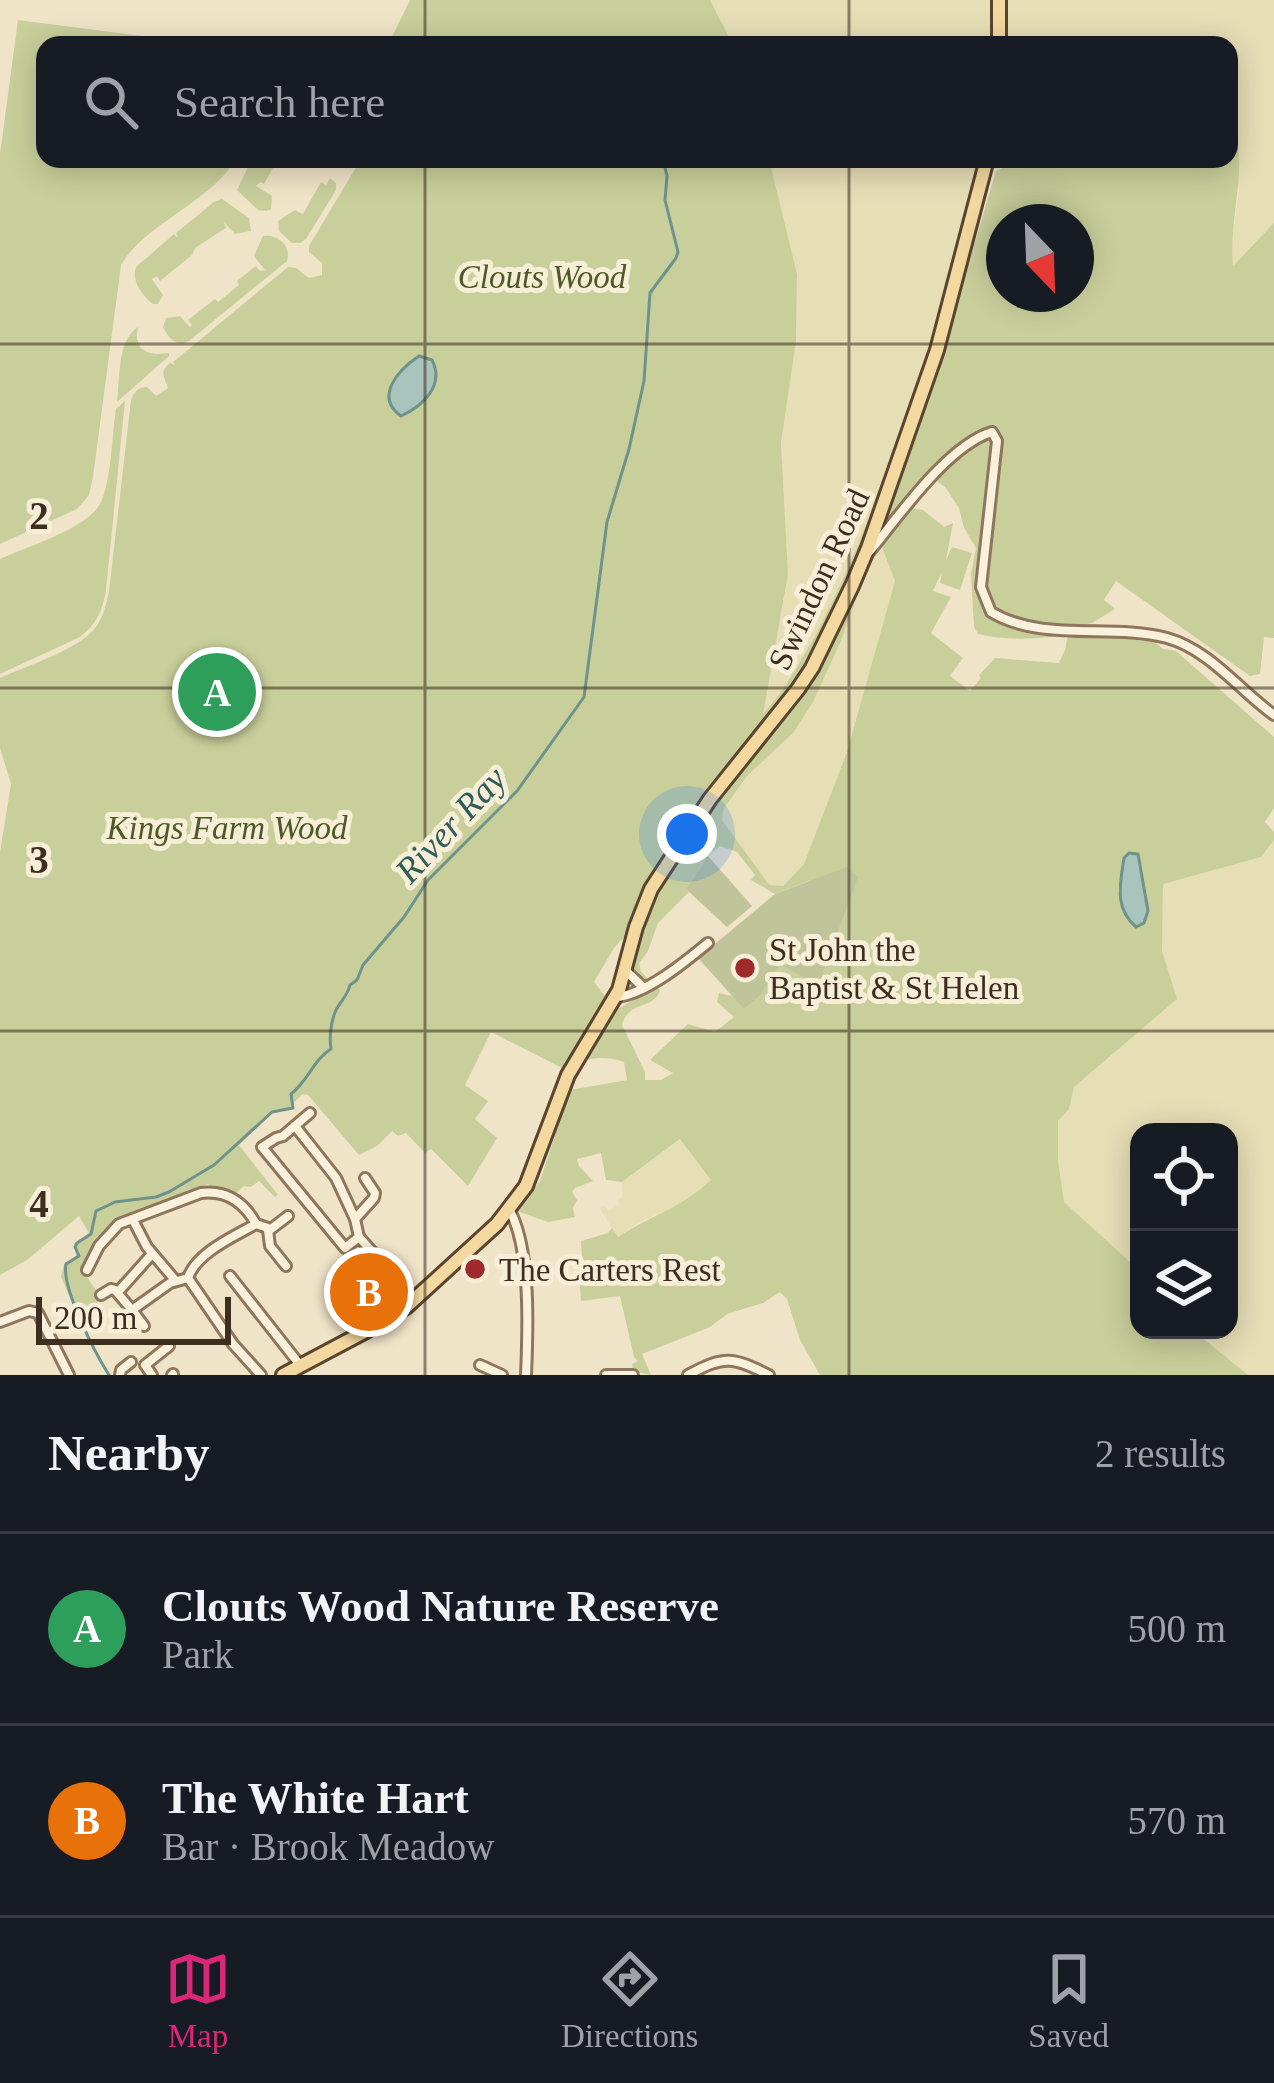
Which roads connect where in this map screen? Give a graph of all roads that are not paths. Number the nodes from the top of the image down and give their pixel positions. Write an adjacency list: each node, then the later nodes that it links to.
1 (999, 0): 2 (main road)
2 (999, 36)
3 (985, 168): 4 (main road, Swindon Road)
4 (884, 522): 5 (street); 7 (main road, Swindon Road)
5 (1274, 715)
6 (708, 943): 8 (street)
7 (621, 983): 8 (street); 8 (street); 12 (main road, Swindon Road)
8 (644, 988)
9 (310, 1112): 10 (street)
10 (295, 1126): 14 (street); 18 (street)
11 (365, 1178): 14 (street)
12 (512, 1213): 27 (main road, Swindon Road); 41 (street)
13 (288, 1216): 17 (street)
14 (355, 1219): 18 (street)
15 (133, 1220): 16 (street); 19 (street); 21 (street)
16 (256, 1224): 17 (street); 23 (street)
17 (268, 1230): 20 (street)
18 (359, 1237): 27 (street)
19 (152, 1254): 24 (street); 25 (street)
20 (286, 1267)
21 (87, 1270)
22 (230, 1276): 33 (street)
23 (188, 1279): 24 (street); 38 (street)
24 (175, 1280): 28 (street)
25 (118, 1292): 26 (street); 28 (street)
26 (101, 1295)
27 (415, 1300): 33 (main road, Swindon Road)
28 (132, 1310): 30 (street)
29 (0, 1322): 35 (street)
30 (144, 1326)
31 (169, 1346): 37 (street)
32 (131, 1362): 36 (street)
33 (300, 1365): 39 (main road, Swindon Road)
34 (480, 1365): 40 (street)
35 (70, 1375)
36 (120, 1375)
37 (152, 1375)
38 (261, 1375)
39 (283, 1375)
40 (502, 1375)
41 (526, 1375)
42 (606, 1375): 43 (street)
43 (632, 1375)
44 (688, 1375): 45 (street)
45 (769, 1375)

